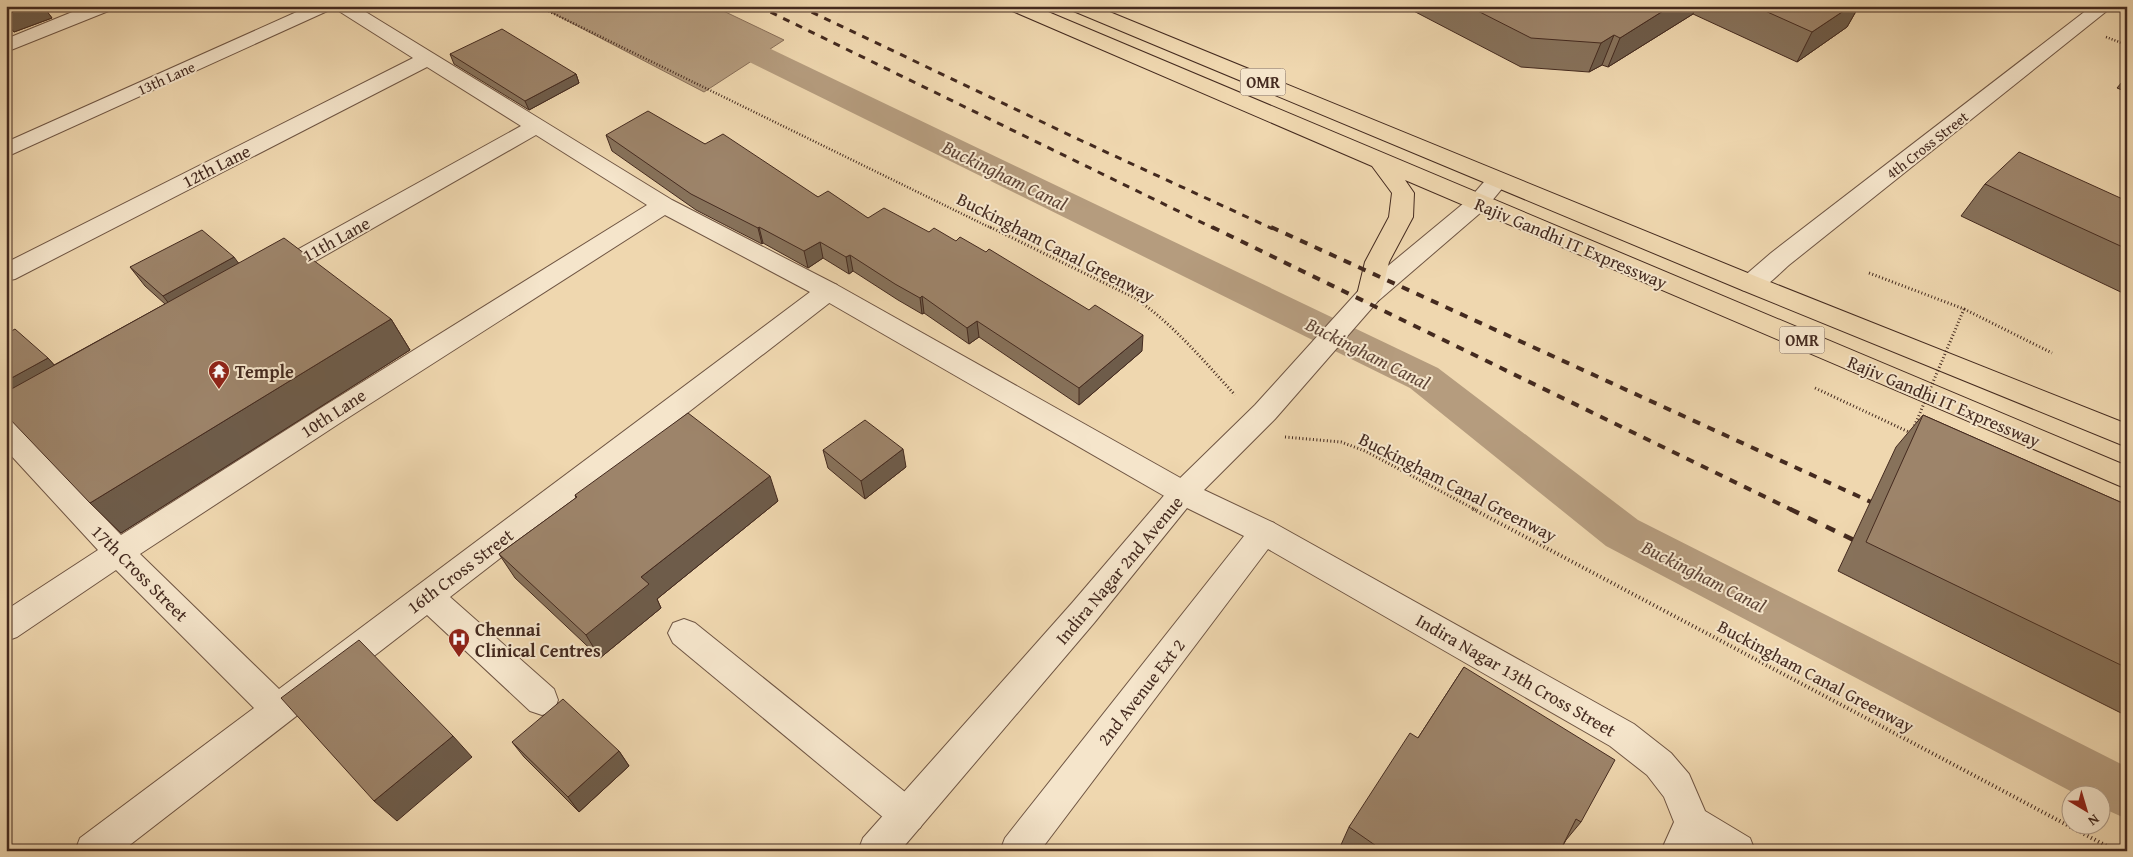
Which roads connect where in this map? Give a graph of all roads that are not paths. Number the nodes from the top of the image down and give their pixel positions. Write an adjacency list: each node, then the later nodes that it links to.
1 (104, 6): 7 (street)
2 (326, 6): 10 (street, 13th Lane)
3 (342, 6): 8 (street, Indira Nagar 13th Cross Street)
4 (1016, 6): 11 (main road, Rajiv Gandhi IT Expressway / OMR)
5 (1078, 6): 12 (main road, Rajiv Gandhi IT Expressway / OMR)
6 (2104, 6): 16 (street, 4th Cross Street)
7 (6, 46)
8 (426, 59): 9 (street, Indira Nagar 13th Cross Street); 15 (street, 12th Lane)
9 (536, 126): 14 (street, Indira Nagar 13th Cross Street); 17 (street, 11th Lane)
10 (6, 150)
11 (1381, 162): 13 (main road, Rajiv Gandhi IT Expressway / OMR); 19 (main road)
12 (1498, 180): 13 (street, Indira Nagar 2nd Avenue); 16 (main road, Rajiv Gandhi IT Expressway / OMR)
13 (1478, 203): 19 (street, Indira Nagar 2nd Avenue); 24 (main road, Rajiv Gandhi IT Expressway / OMR)
14 (664, 205): 18 (street, Indira Nagar 13th Cross Street); 27 (street, 10th Lane)
15 (6, 273)
16 (1751, 284): 23 (main road, Rajiv Gandhi IT Expressway / OMR)
17 (254, 285)
18 (828, 291): 25 (street, Indira Nagar 13th Cross Street); 28 (street, 16th Cross Street)
19 (1369, 295): 25 (street, Indira Nagar 2nd Avenue)
20 (66, 391): 21 (street)
21 (6, 425)
22 (6, 432): 27 (street, 17th Cross Street)
23 (2127, 436)
24 (2127, 478)
25 (1183, 493): 26 (street, Indira Nagar 13th Cross Street); 33 (street, Indira Nagar 2nd Avenue)
26 (1264, 532): 34 (street, Indira Nagar 13th Cross Street); 37 (street, 2nd Avenue Ext 2)
27 (118, 552): 29 (street, 10th Lane); 32 (street, 17th Cross Street)
28 (427, 596): 31 (street); 32 (street, 16th Cross Street)
29 (6, 627)
30 (684, 633): 33 (street)
31 (542, 700)
32 (278, 710): 35 (street, 16th Cross Street)
33 (908, 816): 36 (street, Indira Nagar 2nd Avenue)
34 (1685, 837): 38 (street, Indira Nagar 13th Cross Street)
35 (93, 851)
36 (876, 851)
37 (1018, 851)
38 (1737, 851)

